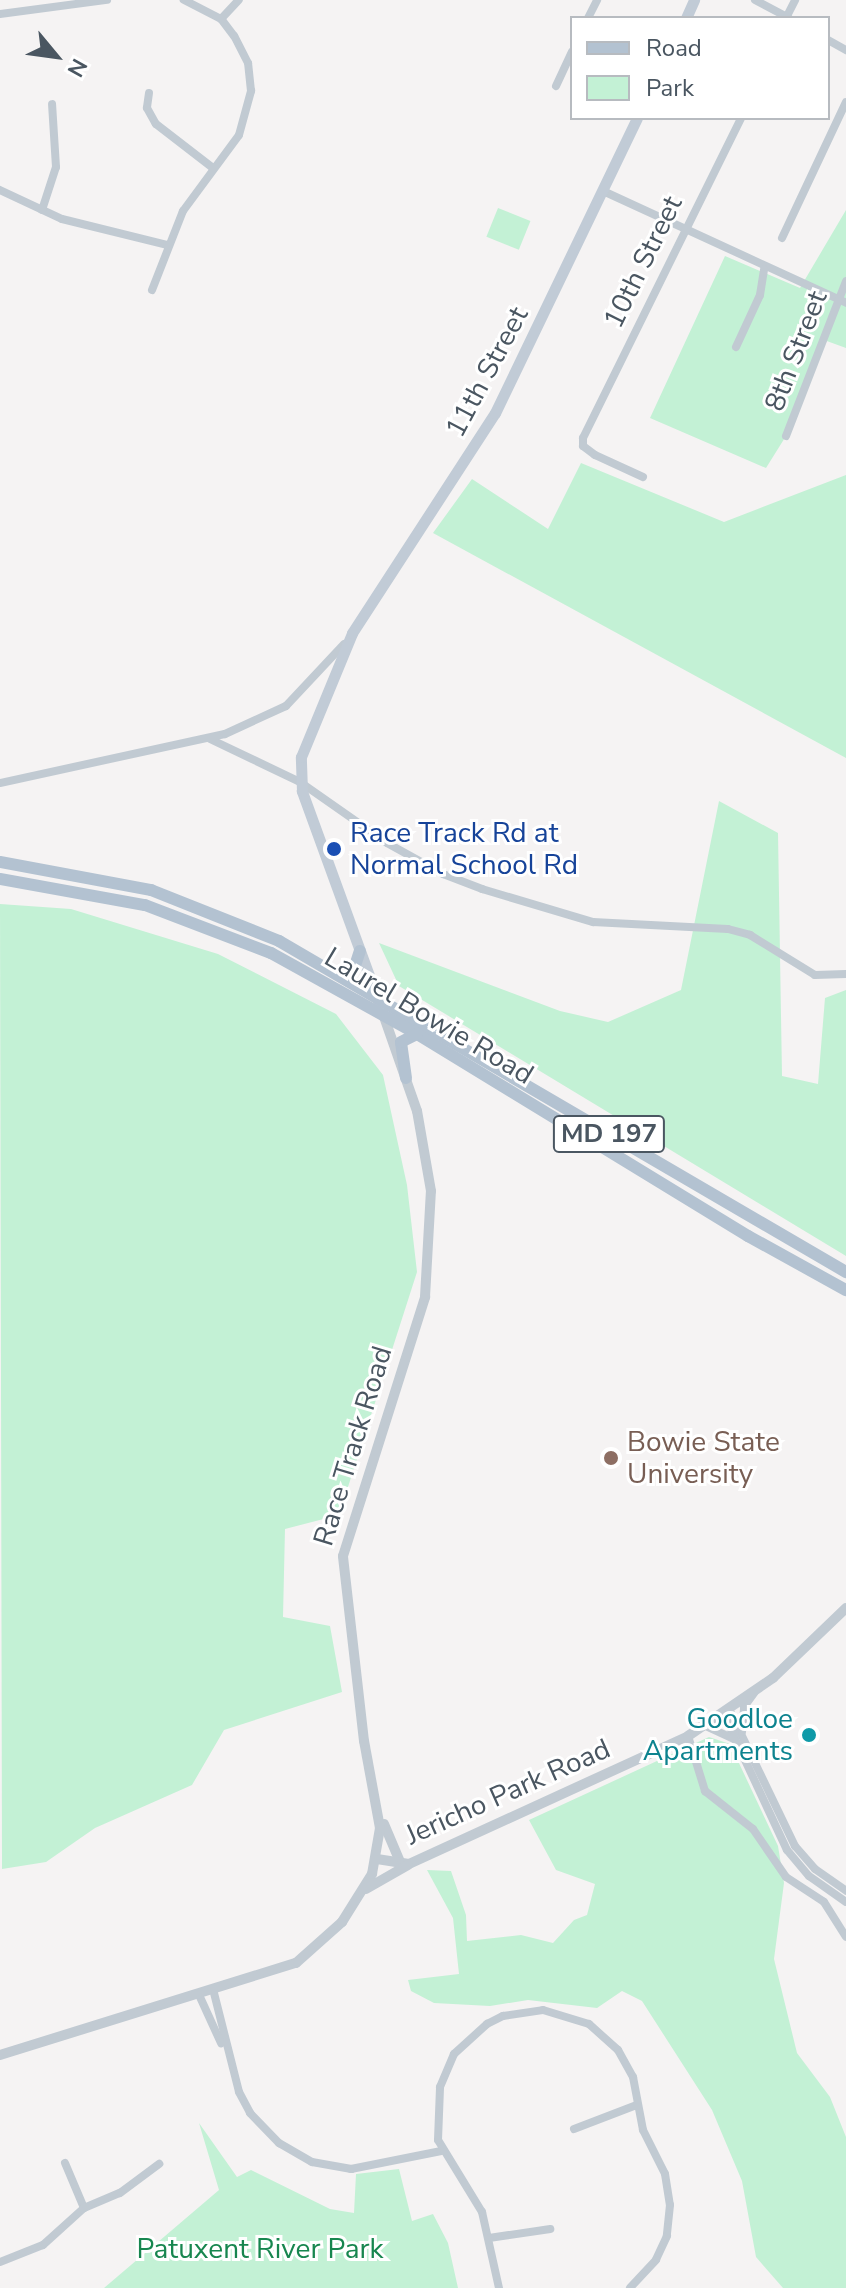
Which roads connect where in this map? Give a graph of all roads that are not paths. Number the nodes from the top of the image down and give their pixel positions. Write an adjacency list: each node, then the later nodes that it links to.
1 (107, 0): 5 (street)
2 (184, 0): 7 (street)
3 (239, 0): 7 (street)
4 (755, 0): 6 (street)
5 (0, 14)
6 (783, 16)
7 (221, 19): 15 (street)
8 (570, 56): 9 (street)
9 (556, 86)
10 (149, 93): 15 (street)
11 (846, 102): 20 (street)
12 (52, 104): 18 (street)
13 (636, 120): 17 (main road, 11th Street)
14 (740, 120): 19 (street, 10th Street)
15 (213, 168): 21 (street)
16 (0, 190): 18 (street)
17 (603, 191): 19 (street); 29 (main road, 11th Street)
18 (42, 210): 21 (street)
19 (683, 230): 22 (street); 28 (street, 10th Street)
20 (782, 238)
21 (167, 245): 24 (street)
22 (764, 269): 25 (street); 26 (street)
23 (846, 281): 25 (street, 8th Street)
24 (152, 290)
25 (843, 302): 27 (street, 8th Street)
26 (736, 347)
27 (786, 436)
28 (643, 477)
29 (352, 633): 30 (street); 31 (main road, Race Track Road)
30 (212, 738): 31 (street); 32 (street)
31 (300, 782): 35 (main road, Race Track Road); 37 (street)
32 (0, 783)
33 (0, 862): 36 (main road, Laurel Bowie Road / MD 197)
34 (0, 879): 39 (main road, Laurel Bowie Road / MD 197)
35 (360, 951): 36 (main road); 38 (main road, Race Track Road)
36 (343, 974): 38 (main road, Laurel Bowie Road / MD 197)
37 (846, 974)
38 (375, 992): 39 (main road, Race Track Road); 42 (main road, Laurel Bowie Road / MD 197)
39 (383, 1014): 40 (main road, Laurel Bowie Road / MD 197); 41 (street, Race Track Road)
40 (417, 1034): 41 (main road); 43 (main road, Laurel Bowie Road / MD 197)
41 (406, 1078): 50 (street, Race Track Road)
42 (846, 1272)
43 (846, 1290)
44 (846, 1608): 45 (street, Jericho Park Road)
45 (756, 1691): 46 (street, Jericho Park Road); 49 (street)
46 (727, 1713): 47 (street, Jericho Park Road); 49 (street)
47 (706, 1726): 48 (street, Jericho Park Road); 49 (street)
48 (688, 1736): 52 (street, Jericho Park Road); 56 (street)
49 (740, 1738): 53 (street); 55 (street)
50 (376, 1811): 51 (street, Race Track Road); 52 (street)
51 (377, 1859): 52 (street, Jericho Park Road); 54 (street, Race Track Road)
52 (406, 1865): 54 (street)
53 (846, 1891)
54 (359, 1896): 57 (street, Race Track Road)
55 (846, 1902)
56 (846, 1937)
57 (214, 1993): 58 (street, Race Track Road); 59 (street)
58 (200, 1997): 59 (street); 60 (street, Race Track Road)
59 (226, 2050): 63 (street)
60 (0, 2055)
61 (637, 2105): 62 (street); 63 (street); 71 (street)
62 (574, 2129)
63 (441, 2151): 68 (street)
64 (65, 2163): 66 (street)
65 (159, 2164): 66 (street)
66 (84, 2208): 69 (street)
67 (550, 2229): 68 (street)
68 (489, 2238): 70 (street)
69 (0, 2262)
70 (499, 2288)
71 (630, 2288)

